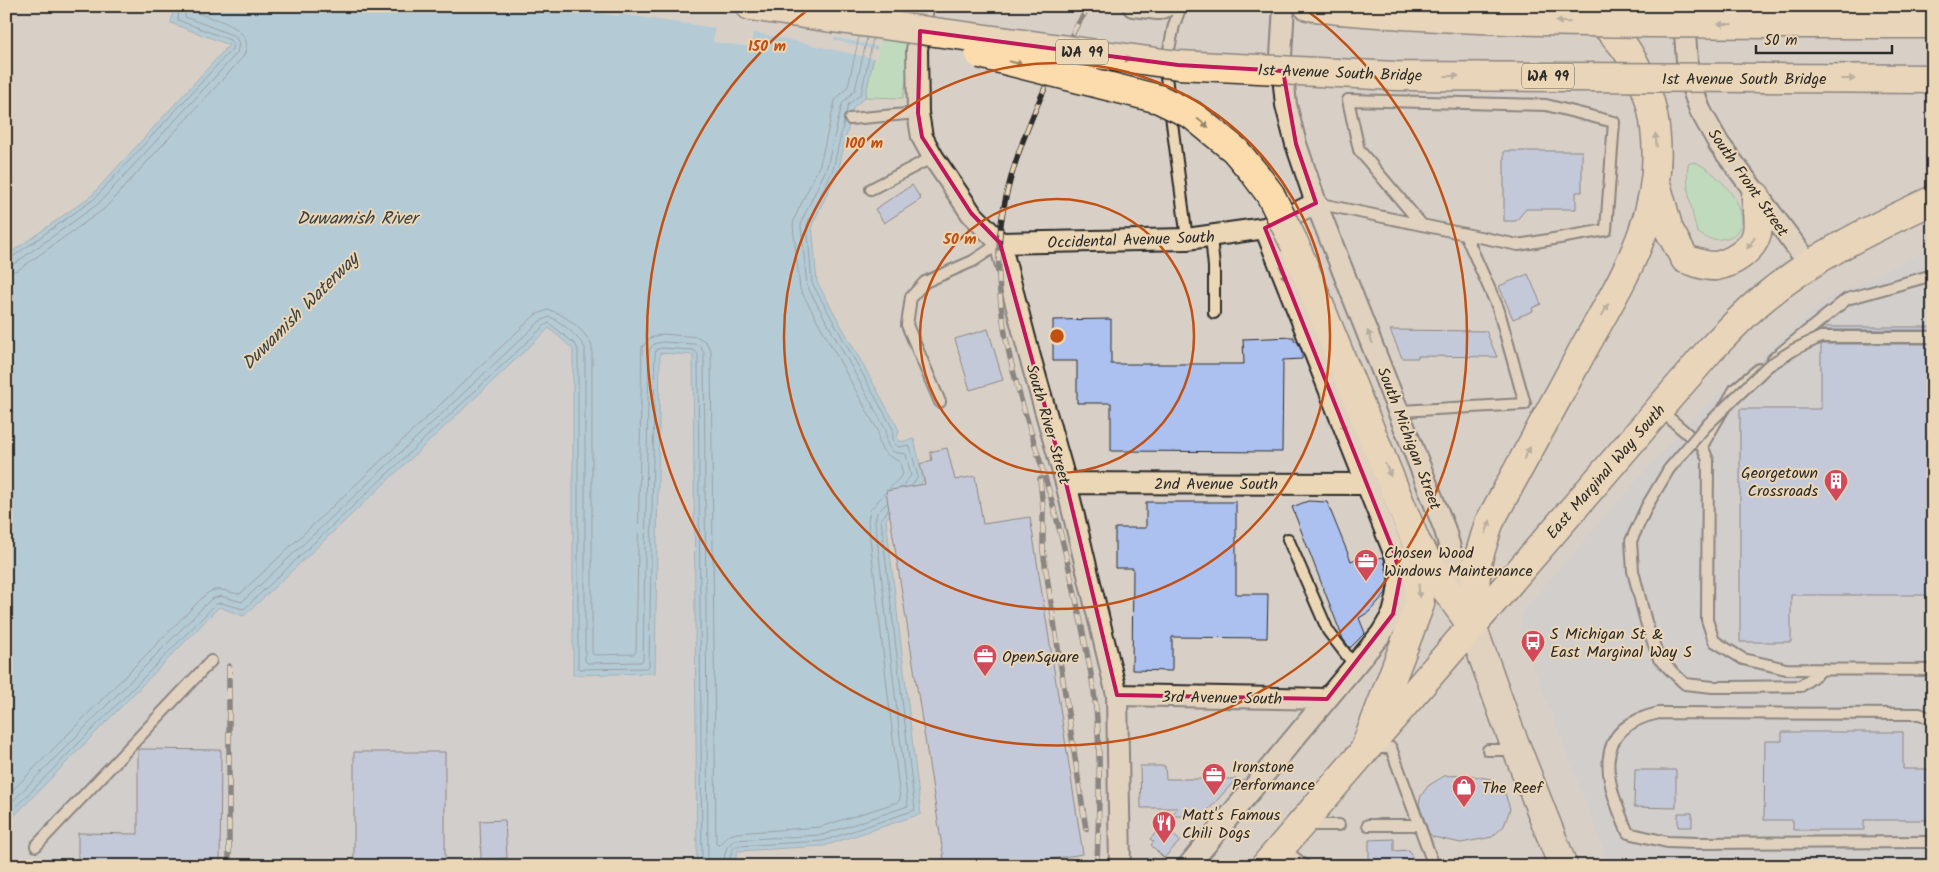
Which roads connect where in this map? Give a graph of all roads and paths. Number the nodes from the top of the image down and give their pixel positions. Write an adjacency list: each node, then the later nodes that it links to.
1 (750, 6): 10 (main road, 1st Avenue South Bridge / WA 99)
2 (924, 6): 13 (street, South River Street)
3 (1133, 6): 4 (street)
4 (1167, 6)
5 (1181, 6): 25 (lane)
6 (1284, 6): 20 (street, South Michigan Street)
7 (1308, 6): 11 (main road, one-way to 7, bridge)
8 (1586, 6): 16 (main road, one-way to 8)
9 (1683, 6): 18 (street, South Front Street)
10 (832, 18): 12 (main road, 1st Avenue South Bridge / WA 99, one-way to 12, bridge); 38 (main road, one-way to 38, bridge)
11 (1933, 24)
12 (1933, 79)
13 (918, 113): 14 (lane); 15 (street, South River Street)
14 (850, 120)
15 (933, 157): 17 (lane); 26 (street, South River Street)
16 (1656, 184): 18 (main road, one-way to 16); 39 (main road, one-way to 16)
17 (871, 189)
18 (1756, 196): 27 (street, South Front Street)
19 (1933, 200): 27 (main road, East Marginal Way South)
20 (1316, 203): 21 (lane); 22 (street, Occidental Avenue South); 33 (street, South Michigan Street, one-way to 20)
21 (1422, 225): 23 (lane); 23 (lane)
22 (1265, 228): 24 (street, Occidental Avenue South); 36 (street, one-way to 36)
23 (1465, 234): 33 (lane)
24 (1211, 237): 25 (street, Occidental Avenue South); 29 (lane)
25 (1187, 239): 26 (street, Occidental Avenue South)
26 (1000, 243): 31 (lane); 35 (street, South River Street)
27 (1810, 265): 32 (main road, East Marginal Way South)
28 (1933, 275): 34 (lane)
29 (1214, 313)
30 (1933, 337): 42 (lane, bridge)
31 (940, 402)
32 (1658, 408): 34 (lane); 39 (main road, East Marginal Way South)
33 (1400, 411): 39 (street, South Michigan Street)
34 (1702, 446): 42 (lane)
35 (1066, 483): 36 (street, 2nd Avenue South); 44 (street, South River Street)
36 (1366, 484): 41 (street)
37 (1288, 539): 41 (lane)
38 (1416, 542): 39 (main road); 47 (main road, one-way to 47)
39 (1472, 626): 47 (main road, East Marginal Way South); 49 (main road, South Michigan Street)
40 (211, 661): 55 (lane)
41 (1355, 666): 45 (street)
42 (1823, 669): 43 (lane)
43 (1933, 670)
44 (1117, 694): 45 (street, 3rd Avenue South); 57 (street, South River Street)
45 (1327, 699): 58 (street)
46 (1933, 720): 54 (lane)
47 (1365, 748): 50 (main road, East Marginal Way South); 53 (lane)
48 (1488, 750): 49 (lane)
49 (1518, 750): 61 (main road, South Michigan Street)
50 (1299, 825): 51 (lane); 56 (main road, East Marginal Way South)
51 (1339, 825)
52 (1368, 825): 53 (lane)
53 (1419, 826): 60 (lane)
54 (1933, 842)
55 (36, 846)
56 (1273, 856): 59 (lane)
57 (1120, 866)
58 (1188, 866)
59 (1305, 866)
60 (1434, 866)
61 (1563, 866)

